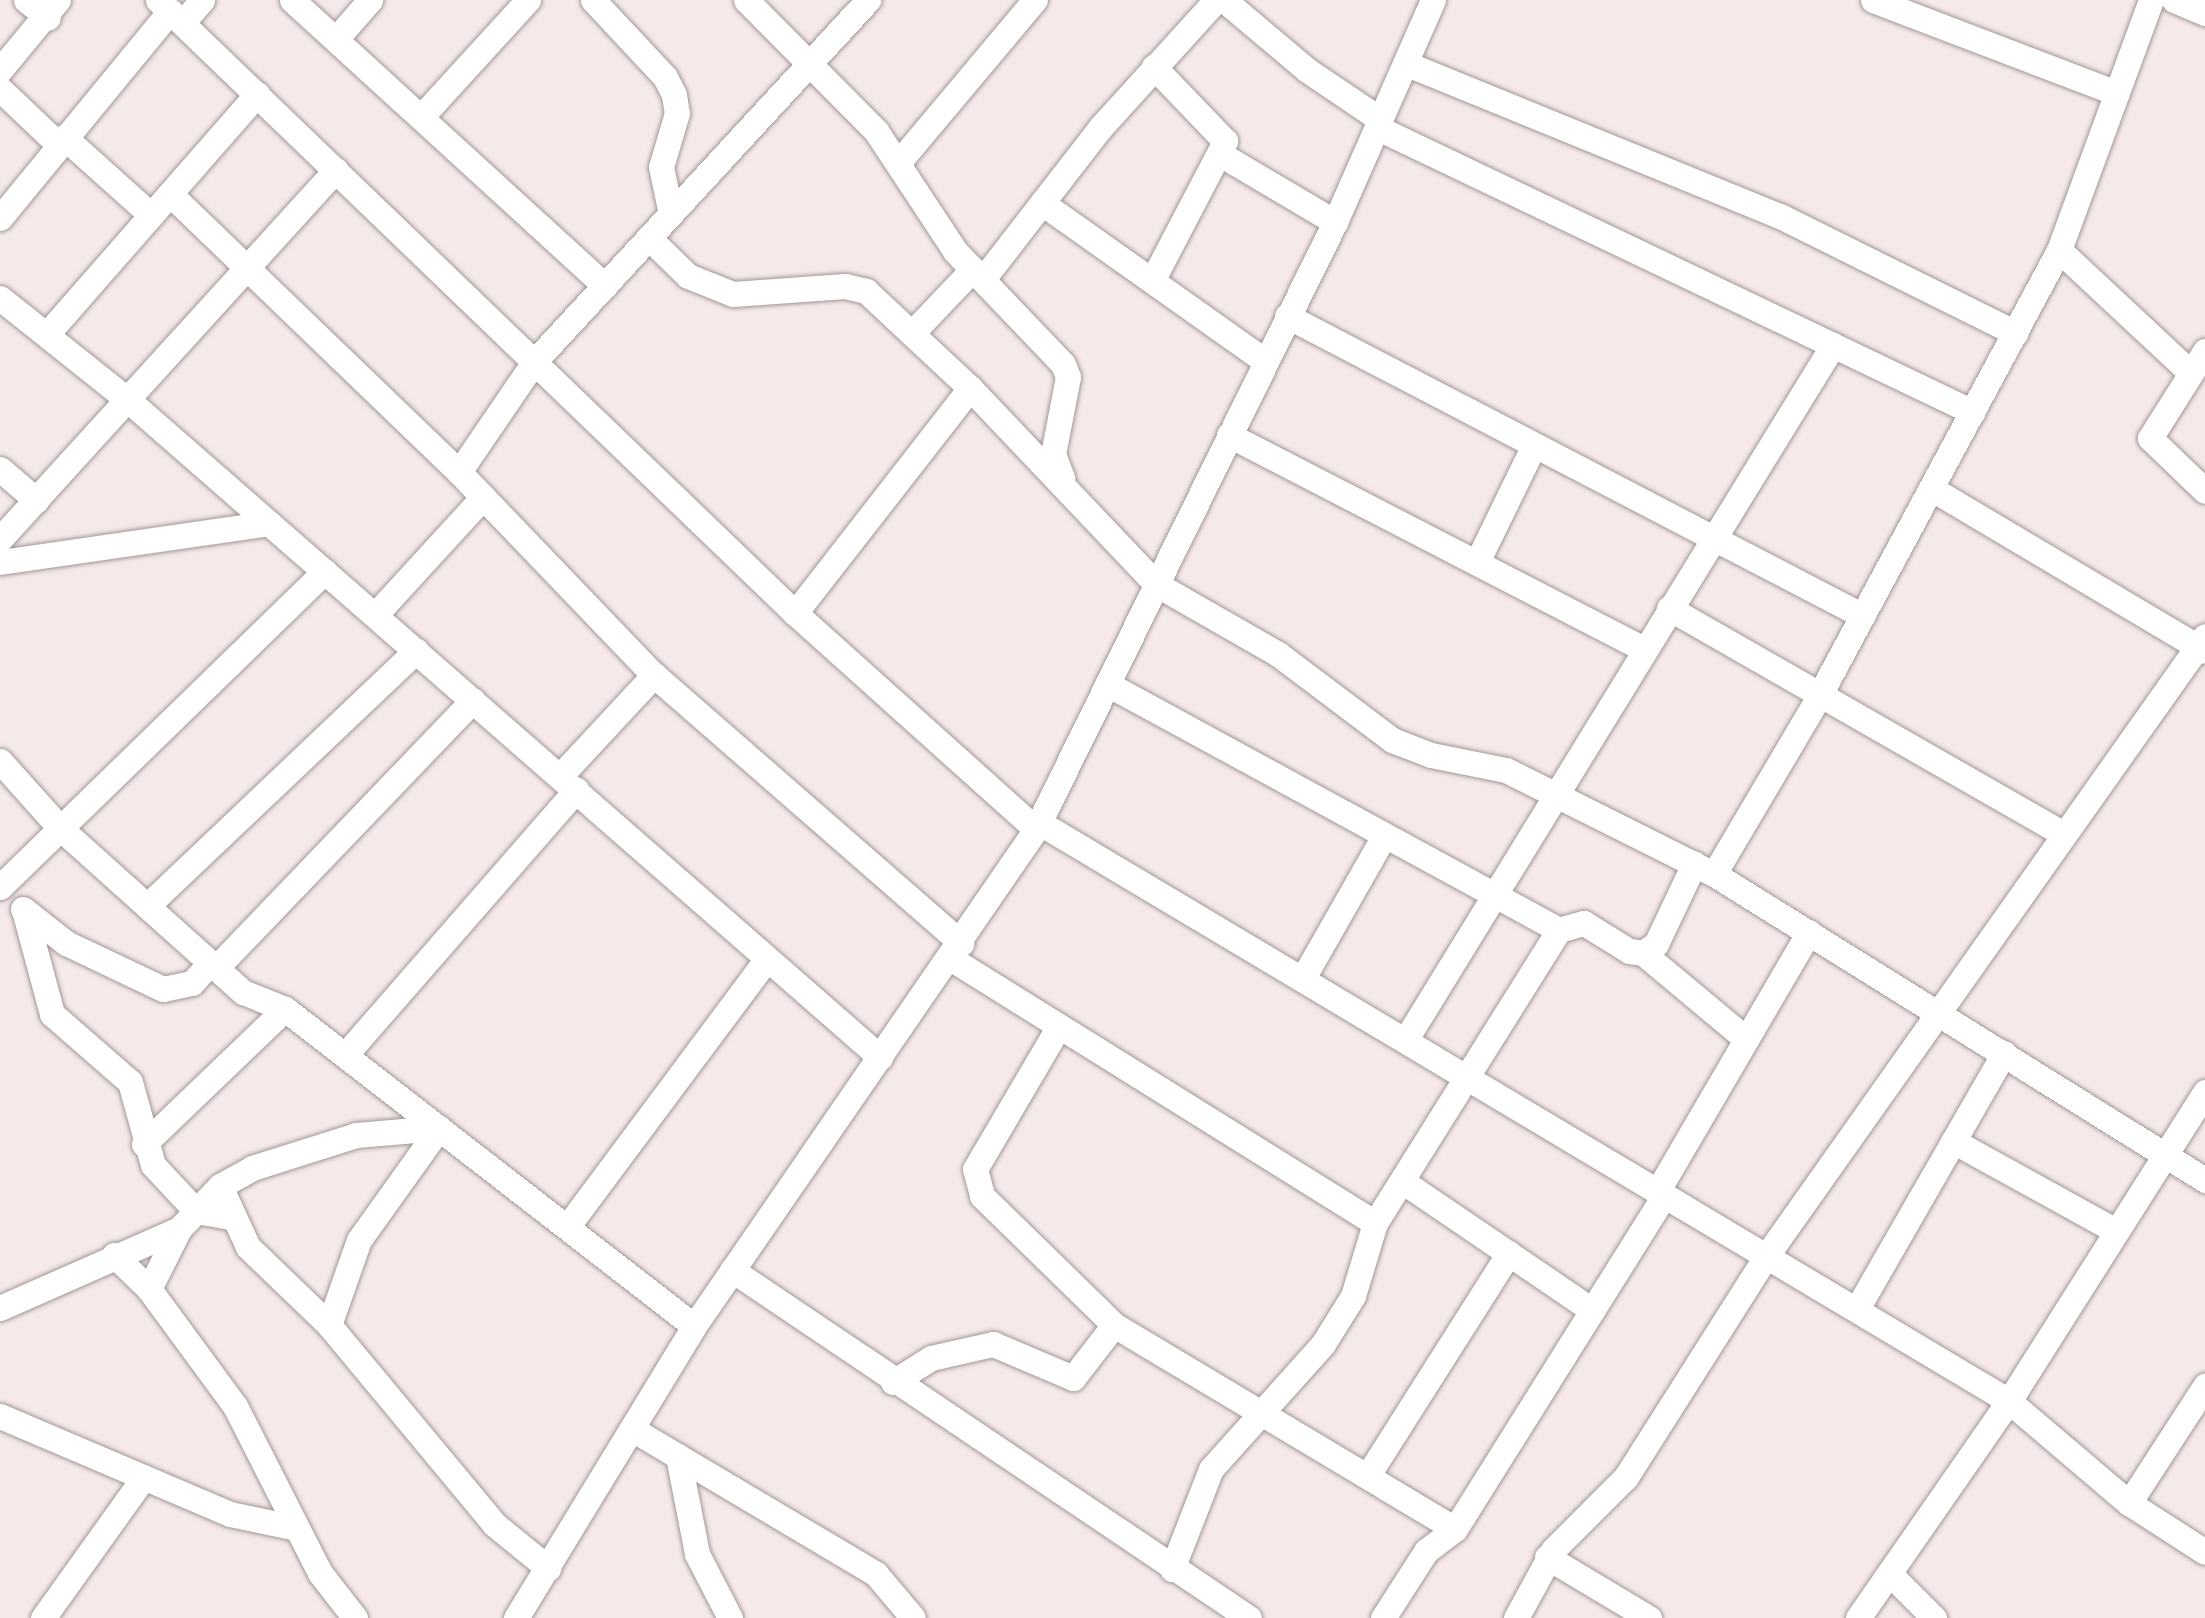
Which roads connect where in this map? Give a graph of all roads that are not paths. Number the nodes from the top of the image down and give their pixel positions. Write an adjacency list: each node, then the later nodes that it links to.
1 (26, 0): 16 (street)
2 (202, 0): 17 (street)
3 (292, 0): 20 (street)
4 (370, 0): 20 (street)
5 (528, 0): 28 (street)
6 (594, 0): 36 (street)
7 (746, 0): 21 (street)
8 (868, 0): 21 (street)
9 (1034, 0): 32 (street)
10 (1216, 0): 23 (street)
11 (1224, 0): 29 (street)
12 (1434, 0): 22 (street)
13 (1873, 0): 18 (street)
14 (2151, 0): 26 (street)
15 (2174, 0): 19 (street)
16 (53, 9): 24 (street)
17 (170, 11): 27 (street); 30 (street)
18 (1950, 12): 26 (street)
19 (2205, 13)
20 (336, 39): 28 (street)
21 (810, 63): 32 (street); 36 (street)
22 (1407, 64): 29 (street); 48 (street)
23 (1154, 67): 31 (street); 35 (street)
24 (0, 70)
25 (0, 90): 30 (street)
26 (2117, 93): 41 (street)
27 (257, 94): 33 (street); 34 (street)
28 (421, 117): 45 (street)
29 (1380, 124): 39 (street); 51 (street)
30 (62, 141): 37 (street); 38 (street)
31 (1220, 154): 39 (street); 44 (street)
32 (898, 163): 43 (street)
33 (336, 170): 42 (street); 53 (street)
34 (170, 194): 37 (street); 42 (street)
35 (1042, 203): 43 (street); 44 (street)
36 (670, 214): 40 (street)
37 (151, 215): 50 (street)
38 (0, 218)
39 (1335, 222): 47 (street)
40 (649, 238): 45 (street); 49 (street)
41 (2059, 250): 48 (street); 54 (street)
42 (250, 266): 56 (street); 61 (street)
43 (978, 274): 49 (street); 63 (street)
44 (1154, 280): 52 (street)
45 (604, 286): 53 (street)
46 (0, 298): 50 (street)
47 (1287, 316): 52 (street); 59 (street)
48 (2016, 332): 57 (street)
49 (912, 333): 55 (street)
50 (48, 334): 56 (street)
51 (1832, 345): 57 (street); 69 (street)
52 (1265, 361): 58 (street)
53 (534, 362): 61 (street); 75 (street)
54 (2198, 362): 64 (street)
55 (970, 388): 63 (street); 75 (street)
56 (128, 400): 66 (street); 67 (street)
57 (1973, 412): 62 (street)
58 (1229, 435): 70 (street); 73 (street)
59 (1534, 445): 69 (street); 70 (street)
60 (0, 468): 66 (street)
61 (459, 472): 65 (street)
62 (1932, 488): 77 (street); 78 (street)
63 (1069, 492): 73 (street)
64 (2205, 492)
65 (483, 497): 76 (street); 81 (street)
66 (36, 500): 68 (street)
67 (268, 523): 71 (street); 72 (street)
68 (0, 539)
69 (1712, 539): 74 (street); 77 (street)
70 (1478, 560): 79 (street)
71 (0, 562)
72 (325, 572): 76 (street); 89 (street)
73 (1156, 584): 82 (street); 87 (street)
74 (1669, 608): 79 (street); 83 (street)
75 (796, 613): 88 (street)
76 (375, 615): 80 (street)
77 (1862, 616): 83 (street)
78 (2203, 645): 90 (street)
79 (1644, 648): 87 (street)
80 (416, 651): 84 (street); 95 (street)
81 (654, 676): 86 (street); 99 (street)
82 (1111, 686): 88 (street); 91 (street)
83 (1818, 698): 90 (street); 92 (street)
84 (473, 700): 86 (street); 102 (street)
85 (0, 761): 89 (street)
86 (568, 783): 101 (street); 110 (street)
87 (1553, 793): 92 (street); 94 (street)
88 (1038, 826): 99 (street); 103 (street)
89 (60, 828): 93 (street); 95 (street)
90 (2063, 834): 105 (street)
91 (1384, 836): 94 (street); 103 (street)
92 (1704, 869): 98 (street); 100 (street)
93 (0, 891): 96 (street)
94 (1495, 898): 97 (street); 107 (street)
95 (147, 906): 102 (street)
96 (24, 910): 102 (street); 117 (street)
97 (1559, 930): 100 (street); 112 (street)
98 (1809, 932): 105 (street); 108 (street)
99 (956, 951): 106 (street); 111 (street)
100 (1643, 952): 108 (street)
101 (764, 963): 111 (street); 125 (street)
102 (213, 965): 104 (street)
103 (1303, 978): 107 (street)
104 (285, 1009): 110 (street); 117 (street)
105 (1937, 1010): 109 (street); 128 (street)
106 (1059, 1026): 124 (street); 136 (street)
107 (1406, 1039): 112 (street)
108 (1746, 1039): 121 (street)
109 (2004, 1052): 115 (street); 116 (street)
110 (345, 1055): 114 (street)
111 (880, 1057): 130 (street)
112 (1470, 1077): 119 (street); 121 (street)
113 (2205, 1092): 116 (street)
114 (439, 1128): 120 (street); 125 (street); 135 (street)
115 (1954, 1141): 126 (street); 132 (street)
116 (2166, 1154): 118 (street); 126 (street)
117 (149, 1155): 120 (street); 123 (street)
118 (2205, 1180)
119 (1402, 1181): 124 (street); 127 (street)
120 (220, 1186): 122 (street); 123 (street)
121 (1660, 1194): 128 (street); 134 (street)
122 (231, 1218): 123 (street); 135 (street)
123 (187, 1220): 129 (street); 131 (street)
124 (1375, 1223): 141 (street)
125 (567, 1227): 137 (street)
126 (2116, 1231): 140 (street)
127 (1508, 1253): 134 (street); 145 (street)
128 (1767, 1255): 132 (street); 151 (street)
129 (114, 1256): 131 (street); 133 (street)
130 (732, 1270): 137 (street); 138 (street)
131 (149, 1289): 148 (street)
132 (1858, 1307): 140 (street)
133 (0, 1308)
134 (1592, 1310): 149 (street)
135 (329, 1325): 152 (street)
136 (1114, 1325): 138 (street); 141 (street)
137 (694, 1326): 143 (street)
138 (893, 1382): 153 (street)
139 (2205, 1386): 147 (street)
140 (2009, 1401): 147 (street); 154 (street)
141 (1260, 1408): 145 (street); 153 (street)
142 (1, 1418): 146 (street)
143 (632, 1429): 144 (street); 152 (street)
144 (678, 1456): 158 (street); 159 (street)
145 (1368, 1475): 149 (street)
146 (144, 1477): 148 (street); 155 (street)
147 (2128, 1503): 150 (street)
148 (297, 1528): 156 (street)
149 (1455, 1529): 161 (street)
150 (2205, 1552)
151 (1548, 1557): 162 (street); 163 (street)
152 (548, 1568): 157 (street)
153 (1172, 1569): 160 (street)
154 (1889, 1573): 164 (street); 165 (street)
155 (44, 1618)
156 (355, 1618)
157 (516, 1618)
158 (730, 1618)
159 (913, 1618)
160 (1249, 1618)
161 (1383, 1618)
162 (1516, 1618)
163 (1649, 1618)
164 (1858, 1618)
165 (1934, 1618)

